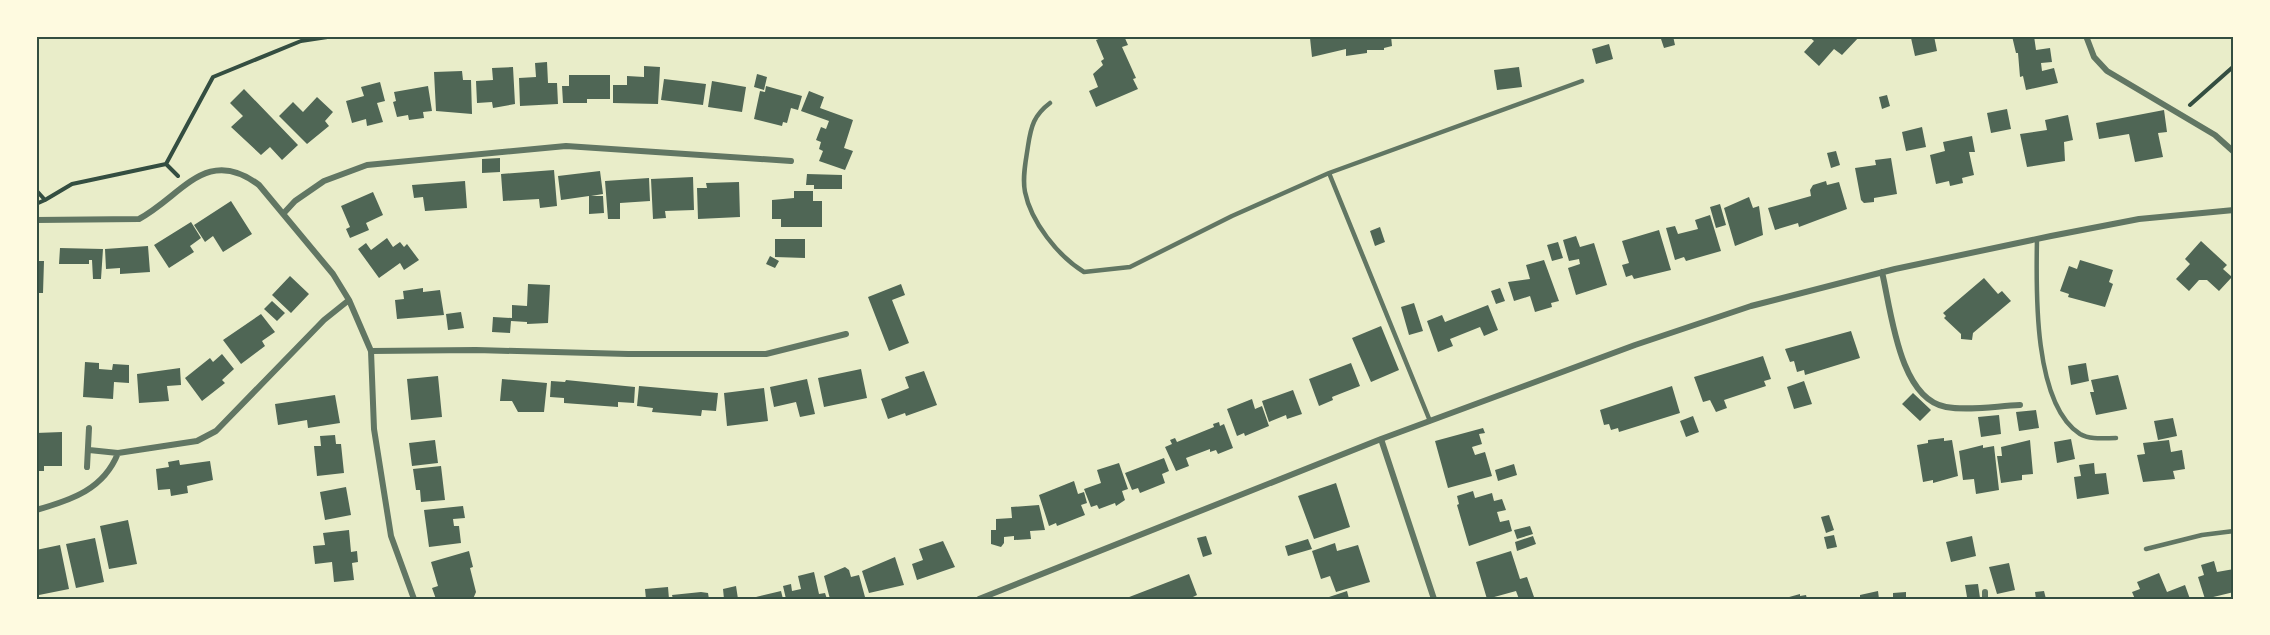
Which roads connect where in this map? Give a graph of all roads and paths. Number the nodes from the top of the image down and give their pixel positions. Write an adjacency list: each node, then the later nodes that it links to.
1 (334, 36): 11 (path)
2 (2086, 36): 6 (street)
3 (2234, 66): 6 (path)
4 (1582, 81): 9 (lane)
5 (1050, 103): 9 (lane)
6 (2179, 114): 7 (street)
7 (2234, 152)
8 (790, 161): 14 (street)
9 (1329, 173): 22 (lane)
10 (36, 190): 11 (path)
11 (45, 200): 12 (path)
12 (36, 204)
13 (2234, 210): 16 (street)
14 (283, 214): 15 (street); 18 (street)
15 (36, 220)
16 (2037, 239): 17 (street); 24 (lane)
17 (1882, 272): 21 (street); 22 (street)
18 (349, 300): 20 (street); 27 (street)
19 (846, 334): 20 (street)
20 (371, 351): 32 (street)
21 (2020, 405)
22 (1430, 421): 25 (street)
23 (89, 428): 26 (street)
24 (2116, 438)
25 (1381, 439): 33 (street); 34 (street)
26 (89, 450): 27 (street); 28 (street)
27 (118, 453): 29 (street)
28 (87, 466)
29 (36, 510)
30 (2234, 531): 31 (lane)
31 (2146, 549)
32 (414, 599)
33 (979, 599)
34 (1434, 599)

